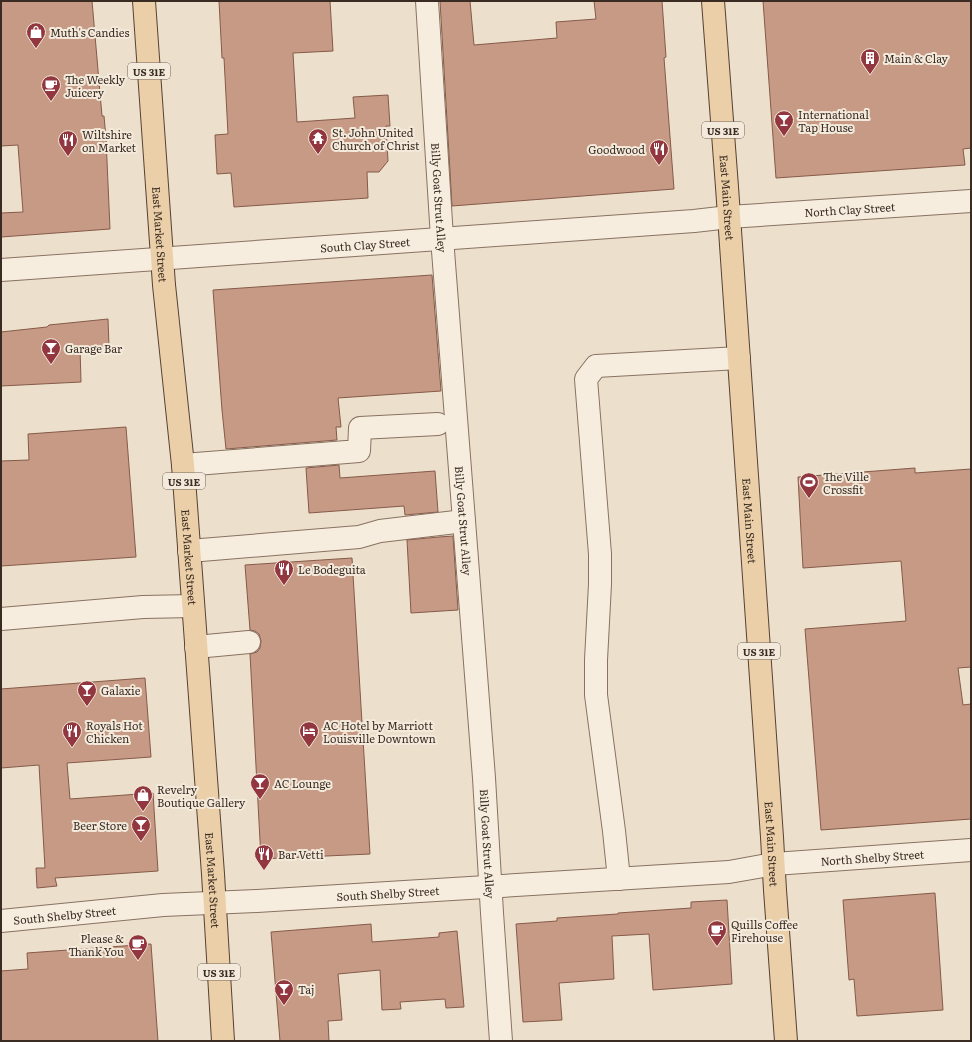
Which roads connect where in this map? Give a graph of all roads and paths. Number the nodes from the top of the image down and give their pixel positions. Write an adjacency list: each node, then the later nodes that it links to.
1 (144, 1): 7 (main road, East Market Street / US 31E)
2 (427, 1): 6 (street, Billy Goat Strut Alley)
3 (713, 1): 5 (main road, East Main Street / US 31E)
4 (971, 201): 5 (street, North Clay Street)
5 (729, 217): 6 (street, South Clay Street); 9 (main road, East Main Street / US 31E)
6 (442, 238): 7 (street, South Clay Street); 12 (street, Billy Goat Strut Alley)
7 (162, 258): 8 (street, South Clay Street); 11 (main road, East Market Street / US 31E)
8 (1, 270)
9 (739, 358): 19 (main road, East Main Street / US 31E); 20 (street)
10 (438, 424): 11 (street)
11 (182, 465): 13 (main road, East Market Street / US 31E)
12 (464, 521): 13 (street); 21 (street, Billy Goat Strut Alley)
13 (189, 551): 14 (main road, East Market Street / US 31E)
14 (193, 606): 15 (street); 17 (main road, East Market Street / US 31E)
15 (1, 619)
16 (249, 642): 17 (street)
17 (196, 647): 22 (main road, East Market Street / US 31E)
18 (971, 850): 19 (street, North Shelby Street)
19 (774, 864): 20 (street, South Shelby Street); 26 (main road, East Main Street / US 31E)
20 (619, 879): 21 (street, South Shelby Street)
21 (491, 887): 22 (street, South Shelby Street); 25 (street, Billy Goat Strut Alley)
22 (214, 903): 23 (street, South Shelby Street); 24 (main road, East Market Street / US 31E)
23 (1, 921)
24 (223, 1041)
25 (501, 1041)
26 (786, 1041)

